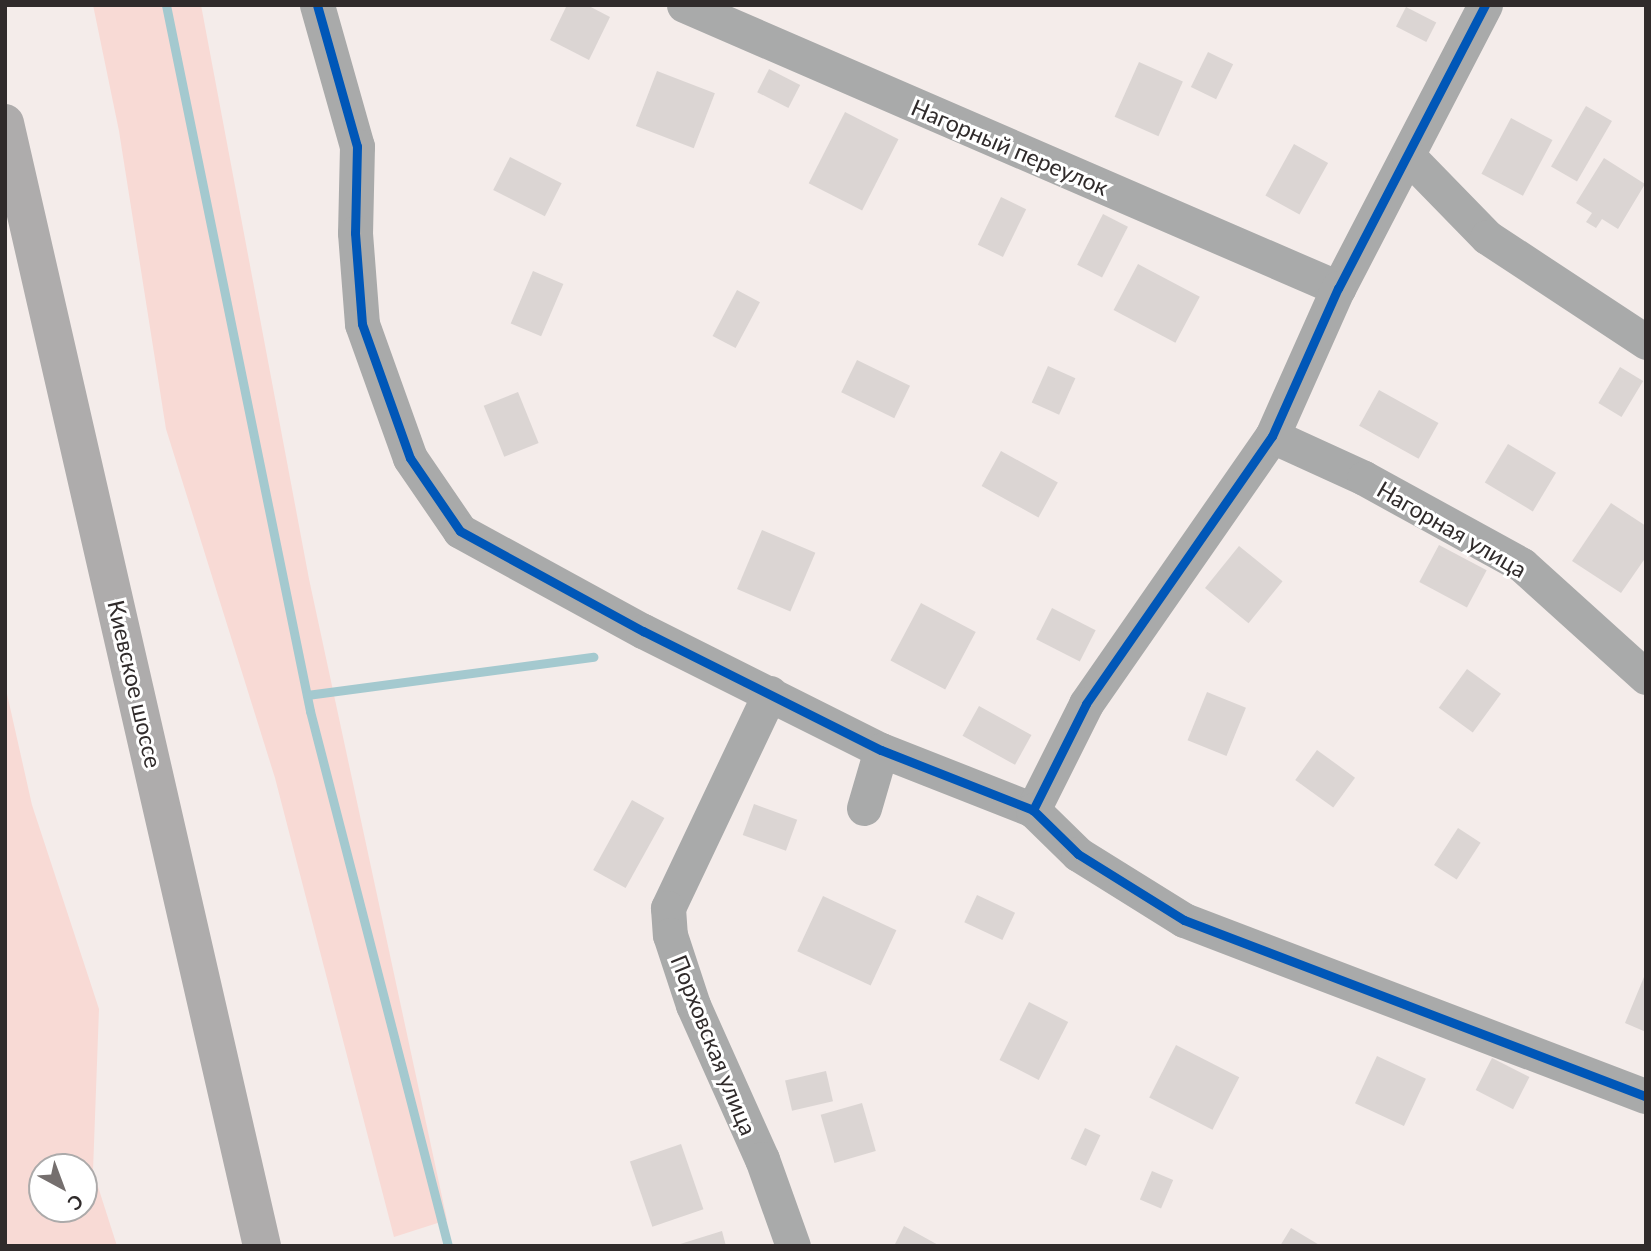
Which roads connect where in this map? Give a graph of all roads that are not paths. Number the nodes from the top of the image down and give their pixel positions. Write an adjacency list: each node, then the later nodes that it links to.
1 (317, 5): 10 (street)
2 (684, 5): 6 (street, Нагорный переулок)
3 (1485, 5): 5 (street)
4 (5, 123): 15 (main road, Киевское шоссе)
5 (1409, 157): 6 (street); 7 (street)
6 (1338, 288): 8 (street)
7 (1646, 342)
8 (1272, 436): 9 (street, Нагорная улица); 13 (street)
9 (1646, 677)
10 (770, 693): 11 (street); 16 (street, Порховская улица)
11 (881, 750): 12 (street); 13 (street)
12 (864, 808)
13 (1033, 810): 14 (street)
14 (1646, 1096)
15 (262, 1246)
16 (793, 1246)

